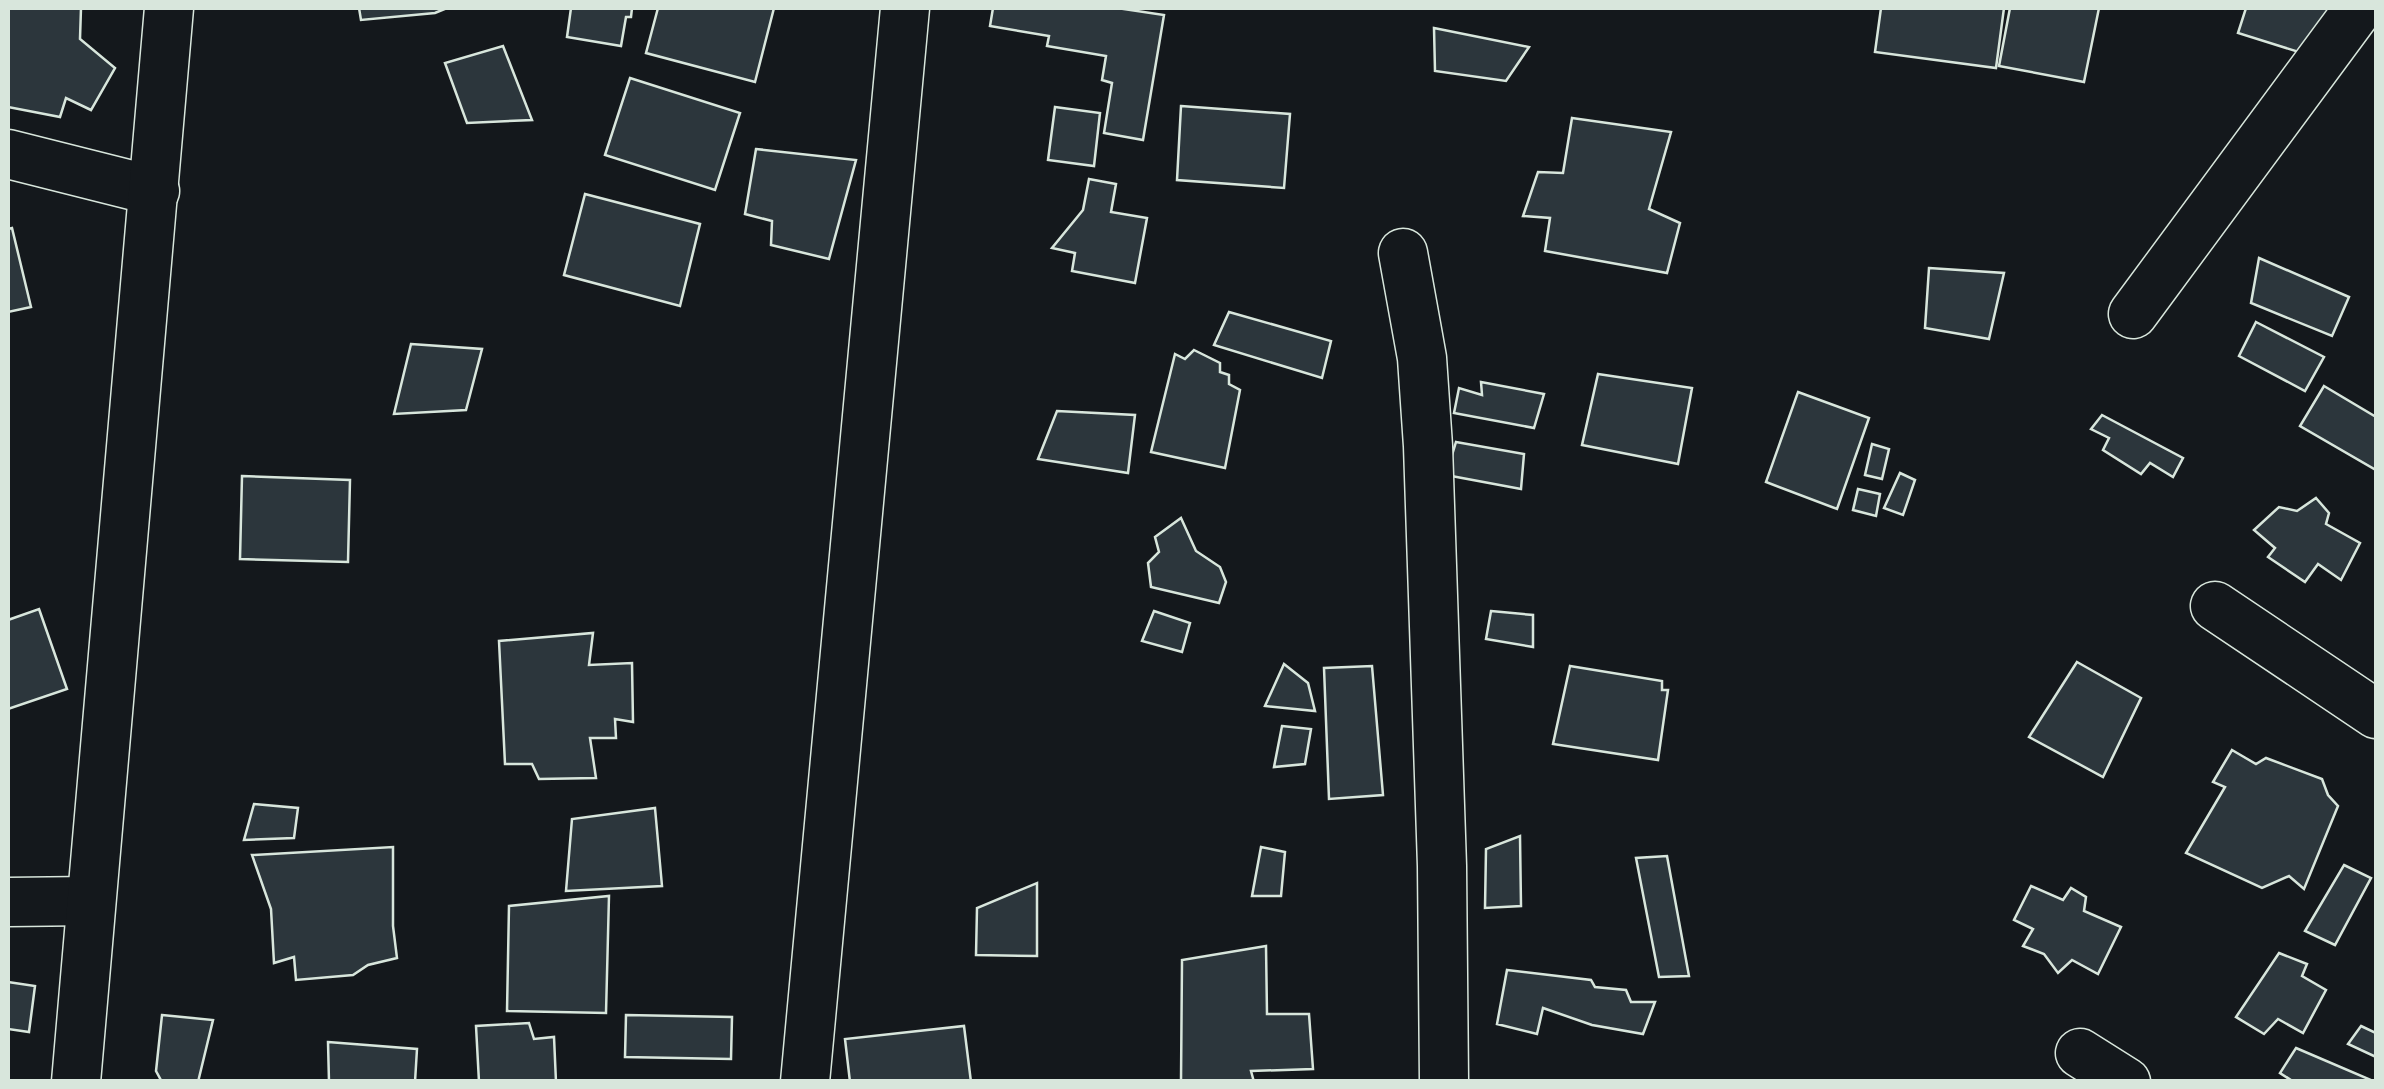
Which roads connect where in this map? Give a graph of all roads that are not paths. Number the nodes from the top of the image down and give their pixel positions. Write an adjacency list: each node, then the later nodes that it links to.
1 (169, 8): 5 (street)
2 (905, 8): 14 (street)
3 (2359, 8): 7 (street)
4 (8, 154): 5 (street)
5 (155, 191): 10 (street)
6 (1402, 253): 15 (street)
7 (2133, 314)
8 (2215, 606): 9 (street)
9 (2376, 714)
10 (92, 901): 11 (street); 13 (street)
11 (8, 902)
12 (2080, 1053): 16 (street)
13 (76, 1082)
14 (805, 1082)
15 (1444, 1082)
16 (2126, 1082)

